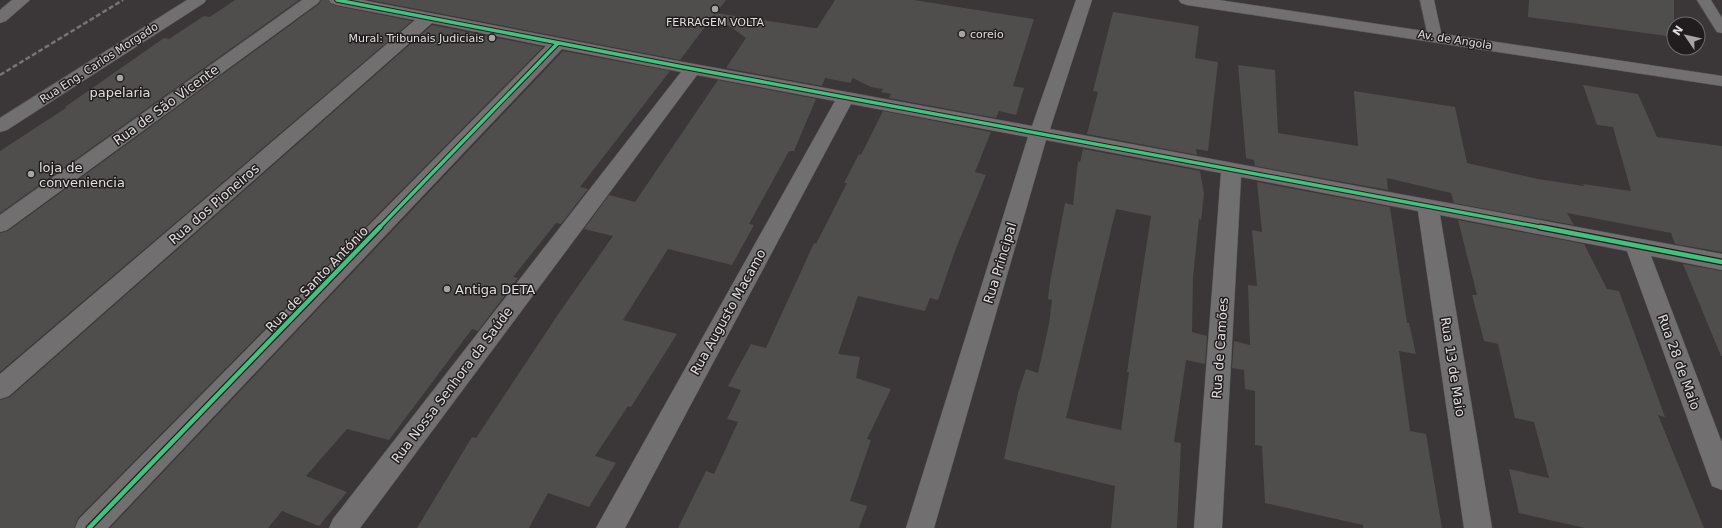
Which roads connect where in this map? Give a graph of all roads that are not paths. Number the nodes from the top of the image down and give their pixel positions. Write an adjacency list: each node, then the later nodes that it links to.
1 (22, 0): 9 (street)
2 (198, 0): 17 (street, Rua Eng. Carlos Morgado)
3 (312, 0): 21 (street, Rua de São Vicente)
4 (337, 0): 10 (street)
5 (1084, 0): 18 (street, Rua Principal)
6 (1188, 0): 12 (street, Av. de Angola)
7 (1427, 0): 12 (lane)
8 (1704, 0): 11 (lane)
9 (0, 18)
10 (428, 18): 13 (street); 24 (street, Rua dos Pioneiros)
11 (1722, 29)
12 (1435, 37): 15 (street, Av. de Angola)
13 (558, 43): 14 (street); 26 (street, Rua de Santo António)
14 (692, 70): 16 (street); 27 (street, Rua Nossa Senhora da Saúde)
15 (1722, 81)
16 (846, 97): 18 (street); 28 (street, Rua Augusto Macamo)
17 (0, 126)
18 (1039, 133): 19 (street); 29 (street, Rua Principal)
19 (1232, 169): 20 (street); 30 (street, Rua de Camões)
20 (1428, 206): 22 (street); 31 (street, Rua 13 de Maio)
21 (0, 225)
22 (1636, 245): 23 (street); 25 (street, Rua 28 de Maio)
23 (1722, 262)
24 (0, 389)
25 (1722, 478)
26 (89, 528)
27 (343, 528)
28 (610, 528)
29 (920, 528)
30 (1208, 528)
31 (1478, 528)

